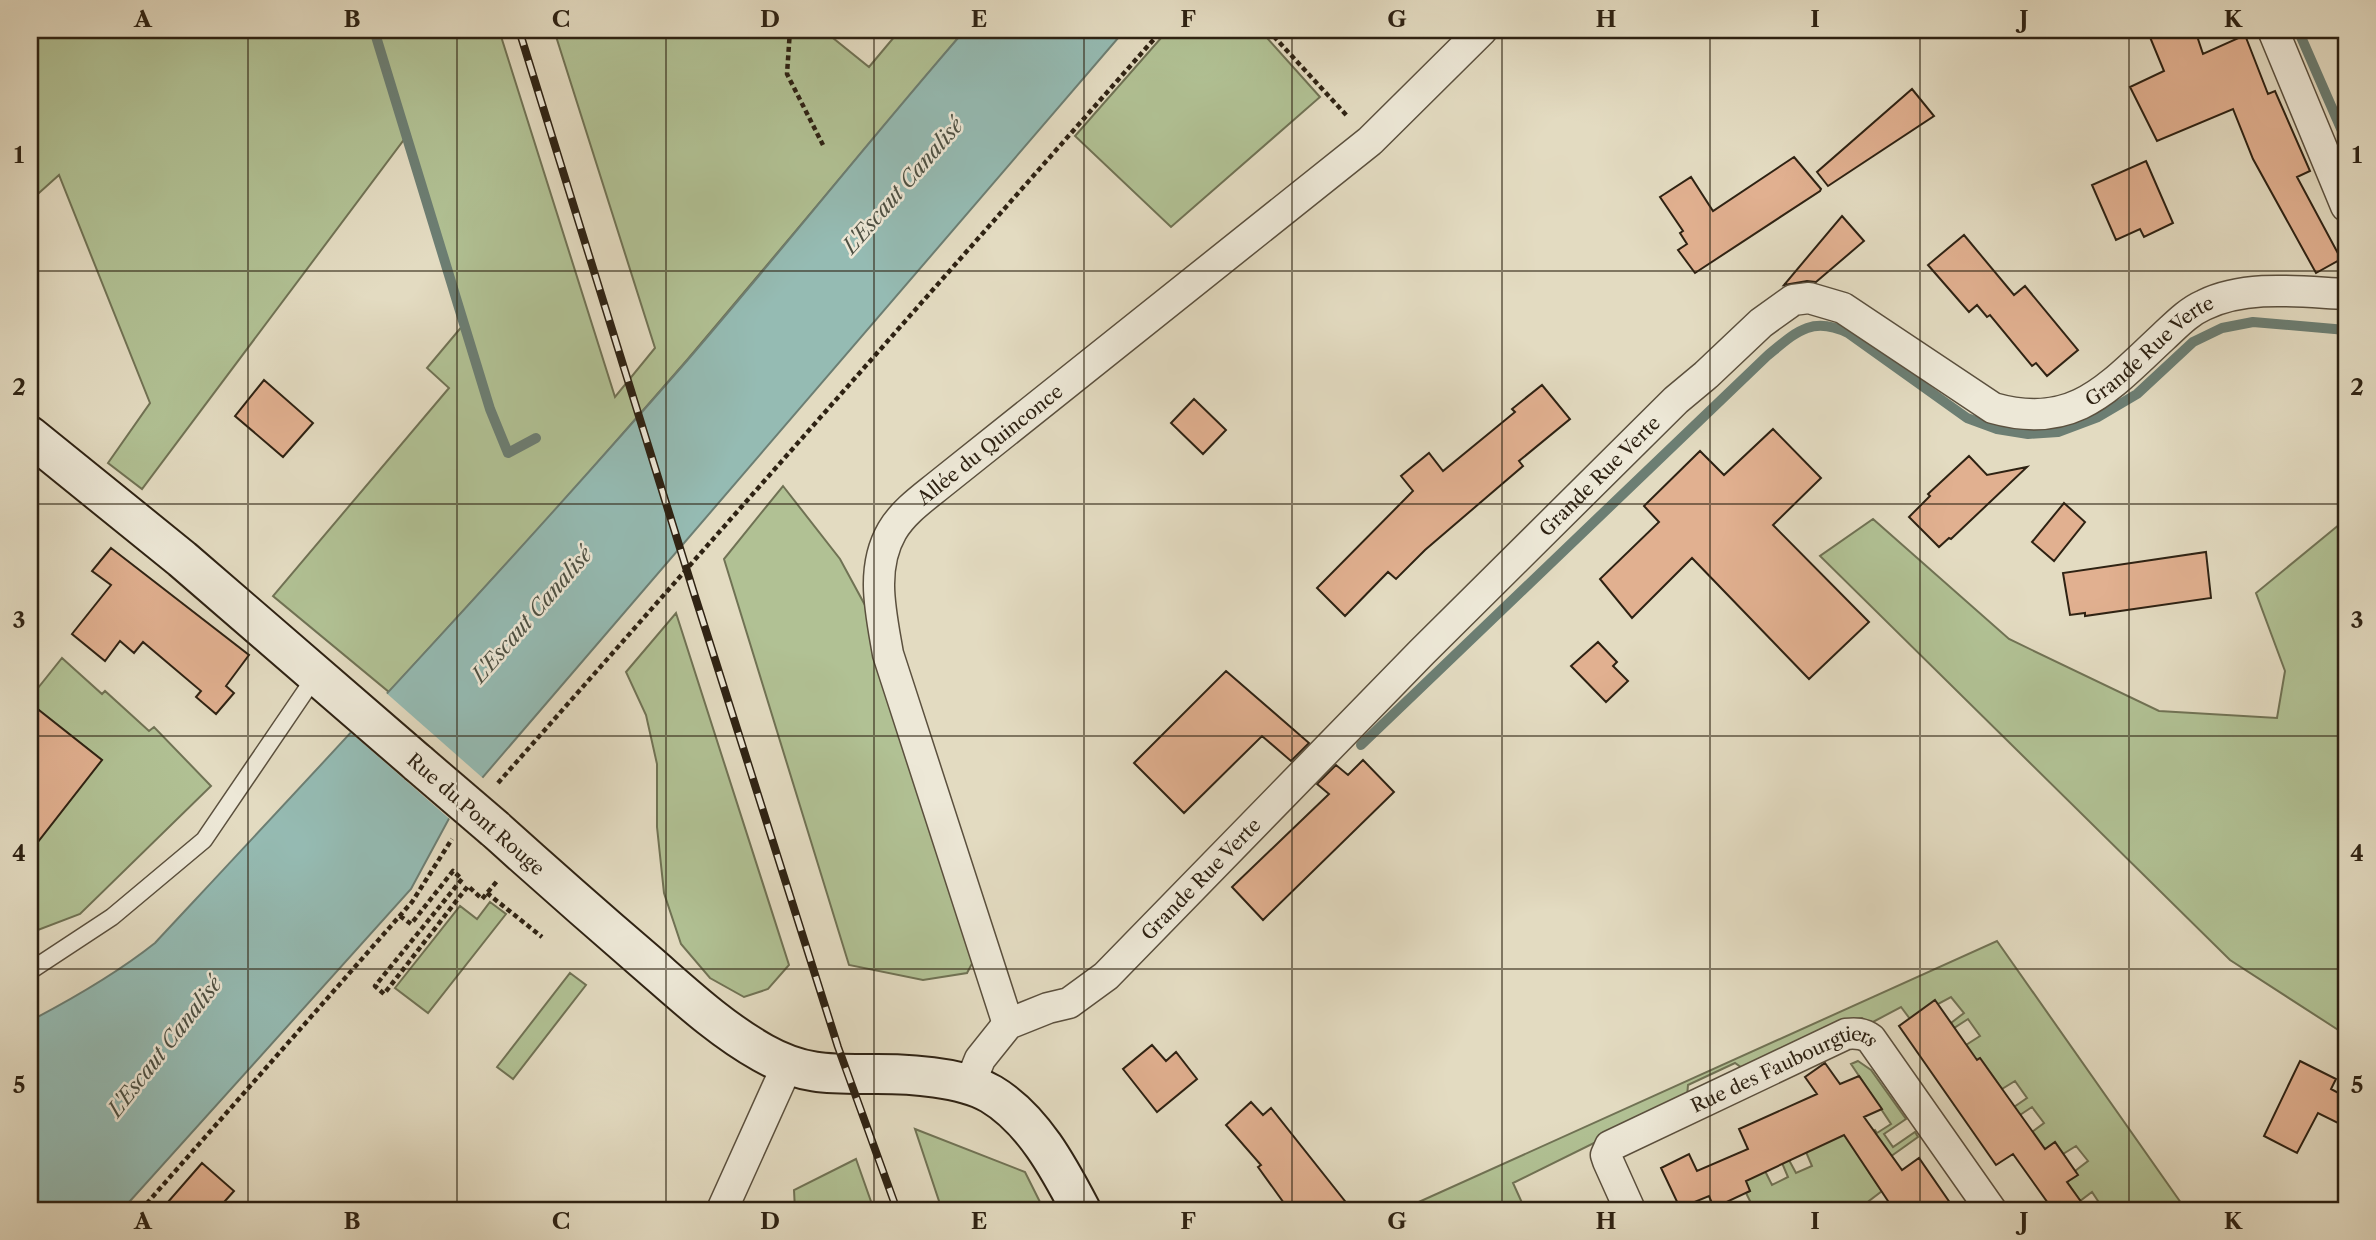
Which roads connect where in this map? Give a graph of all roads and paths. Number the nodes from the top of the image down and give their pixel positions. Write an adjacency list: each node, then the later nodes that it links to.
1 (790, 30): 7 (path)
2 (1162, 30): 12 (path)
3 (1268, 30): 6 (path)
4 (1482, 30): 6 (street, Allée du Quinconce)
5 (2273, 30): 8 (street)
6 (1370, 141): 19 (street, Allée du Quinconce)
7 (823, 145)
8 (2346, 206)
9 (2346, 294): 19 (street, Grande Rue Verte)
10 (30, 436): 11 (main road, Rue du Pont Rouge)
11 (317, 674): 14 (main road, Rue du Pont Rouge, bridge); 18 (lane)
12 (496, 784)
13 (453, 838): 16 (path)
14 (508, 841): 15 (path); 20 (main road, Rue du Pont Rouge)
15 (487, 893): 16 (path); 17 (path)
16 (400, 916): 22 (path)
17 (542, 937)
18 (30, 971)
19 (1008, 1024): 21 (street, Grande Rue Verte)
20 (787, 1066): 21 (main road, Rue du Pont Rouge); 23 (street)
21 (969, 1086): 24 (main road, Rue du Pont Rouge)
22 (141, 1210)
23 (722, 1210)
24 (1081, 1210)
25 (1630, 1210): 26 (street, Rue des Faubourgtiers)
26 (1991, 1210)

